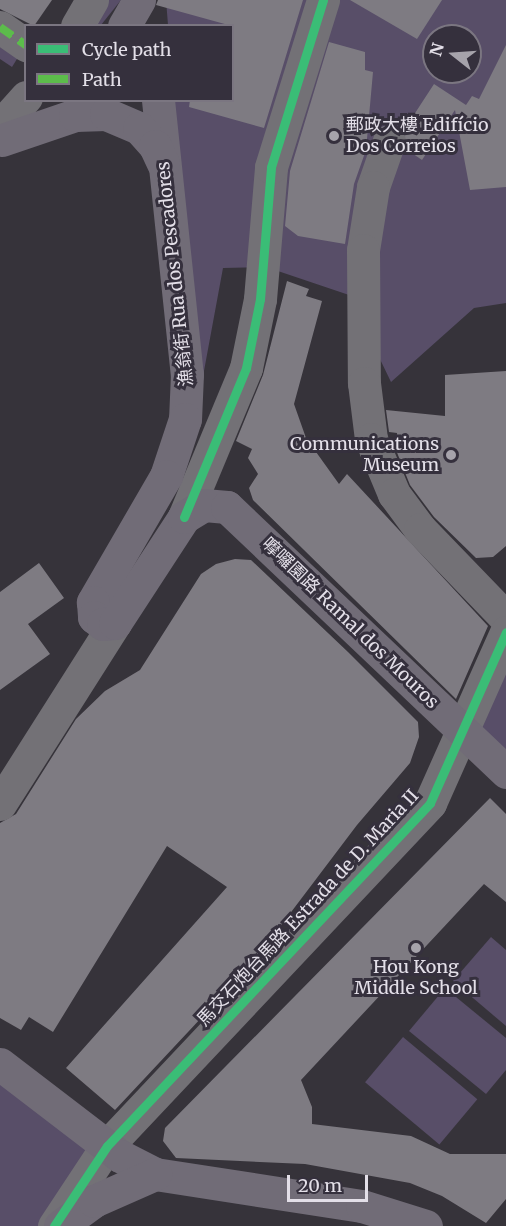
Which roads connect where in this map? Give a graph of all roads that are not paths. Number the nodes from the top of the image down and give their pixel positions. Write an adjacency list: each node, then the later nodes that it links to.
1 (92, 0): 5 (street)
2 (139, 0): 6 (main road)
3 (152, 0): 7 (main road)
4 (322, 0): 16 (street)
5 (78, 24)
6 (125, 24)
7 (151, 24)
8 (0, 27): 9 (street)
9 (24, 44)
10 (24, 100): 13 (street)
11 (52, 102): 13 (main road)
12 (158, 102): 15 (main road, 漁翁街 Rua dos Pescadores)
13 (1, 136): 15 (main road)
14 (389, 141): 17 (street)
15 (166, 174): 18 (main road, 漁翁街 Rua dos Pescadores)
16 (184, 517): 18 (main road); 20 (main road, 嚤囉園路 Ramal dos Mouros)
17 (506, 618)
18 (115, 623): 22 (street)
19 (506, 632): 20 (street, 馬交石炮台馬路 Estrada de D. Maria II)
20 (463, 730): 21 (main road, 嚤囉園路 Ramal dos Mouros); 24 (street, 馬交石炮台馬路 Estrada de D. Maria II)
21 (506, 772)
22 (0, 804)
23 (0, 1064): 24 (main road)
24 (107, 1146): 25 (main road); 26 (street, 馬交石炮台馬路 Estrada de D. Maria II)
25 (155, 1174): 27 (main road); 28 (main road)
26 (54, 1226)
27 (60, 1226)
28 (426, 1226)

